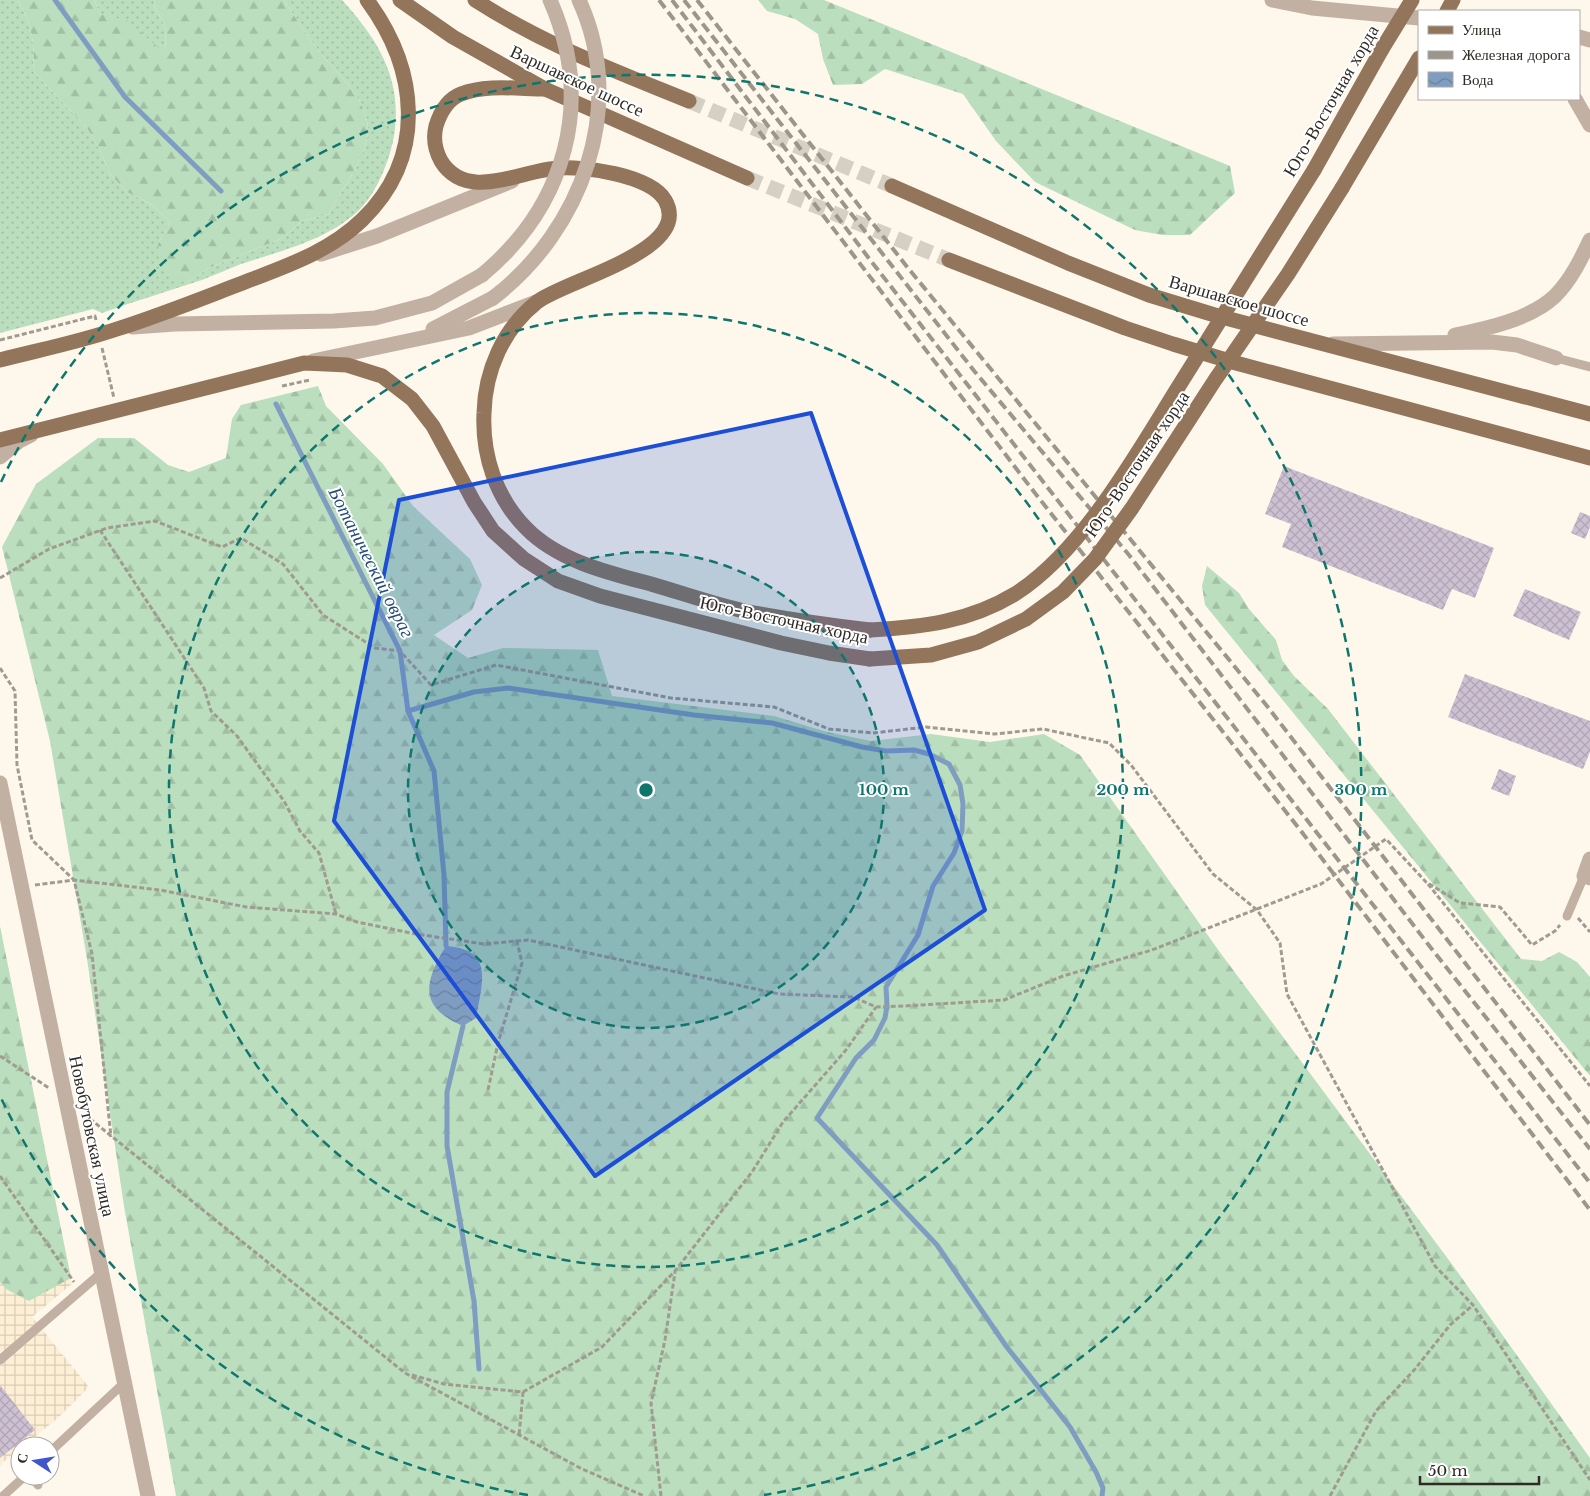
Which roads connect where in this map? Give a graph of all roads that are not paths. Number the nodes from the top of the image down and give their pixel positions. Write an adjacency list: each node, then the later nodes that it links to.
1 (367, 0): 18 (main road)
2 (400, 0): 10 (main road, Варшавское шоссе)
3 (475, 0): 12 (main road, Варшавское шоссе)
4 (550, 0): 21 (street, bridge)
5 (579, 0): 23 (street, bridge)
6 (1272, 0): 8 (street)
7 (1412, 0): 20 (main road, Юго-Восточная хорда, bridge)
8 (1418, 18)
9 (1418, 60): 27 (main road, Юго-Восточная хорда, bridge)
10 (545, 90): 14 (main road, Юго-Восточная хорда); 15 (main road, Варшавское шоссе)
11 (1576, 100): 13 (street)
12 (689, 101)
13 (1590, 125)
14 (520, 178): 18 (street); 20 (main road, Юго-Восточная хорда)
15 (747, 178)
16 (892, 186): 24 (main road, Варшавское шоссе)
17 (1590, 240): 22 (street)
18 (302, 260): 21 (main road)
19 (949, 260): 33 (main road)
20 (538, 302): 23 (street)
21 (115, 330): 26 (main road)
22 (1419, 342): 24 (street); 25 (street)
23 (392, 344): 27 (street)
24 (1324, 344): 29 (main road, Варшавское шоссе)
25 (1556, 358): 28 (lane)
26 (0, 360)
27 (304, 363): 30 (main road, Юго-Восточная хорда)
28 (1590, 367)
29 (1590, 414)
30 (53, 428): 31 (main road, Юго-Восточная хорда); 32 (street)
31 (0, 440)
32 (0, 457)
33 (1590, 458)
34 (0, 783): 38 (street, Новобутовская улица)
35 (1590, 859): 36 (street)
36 (1587, 877): 37 (lane)
37 (1567, 916)
38 (101, 1273): 39 (lane); 40 (street, Новобутовская улица)
39 (1, 1357)
40 (124, 1383): 41 (lane); 44 (street, Новобутовская улица)
41 (60, 1443)
42 (14, 1486): 43 (lane)
43 (3, 1496)
44 (148, 1496)

